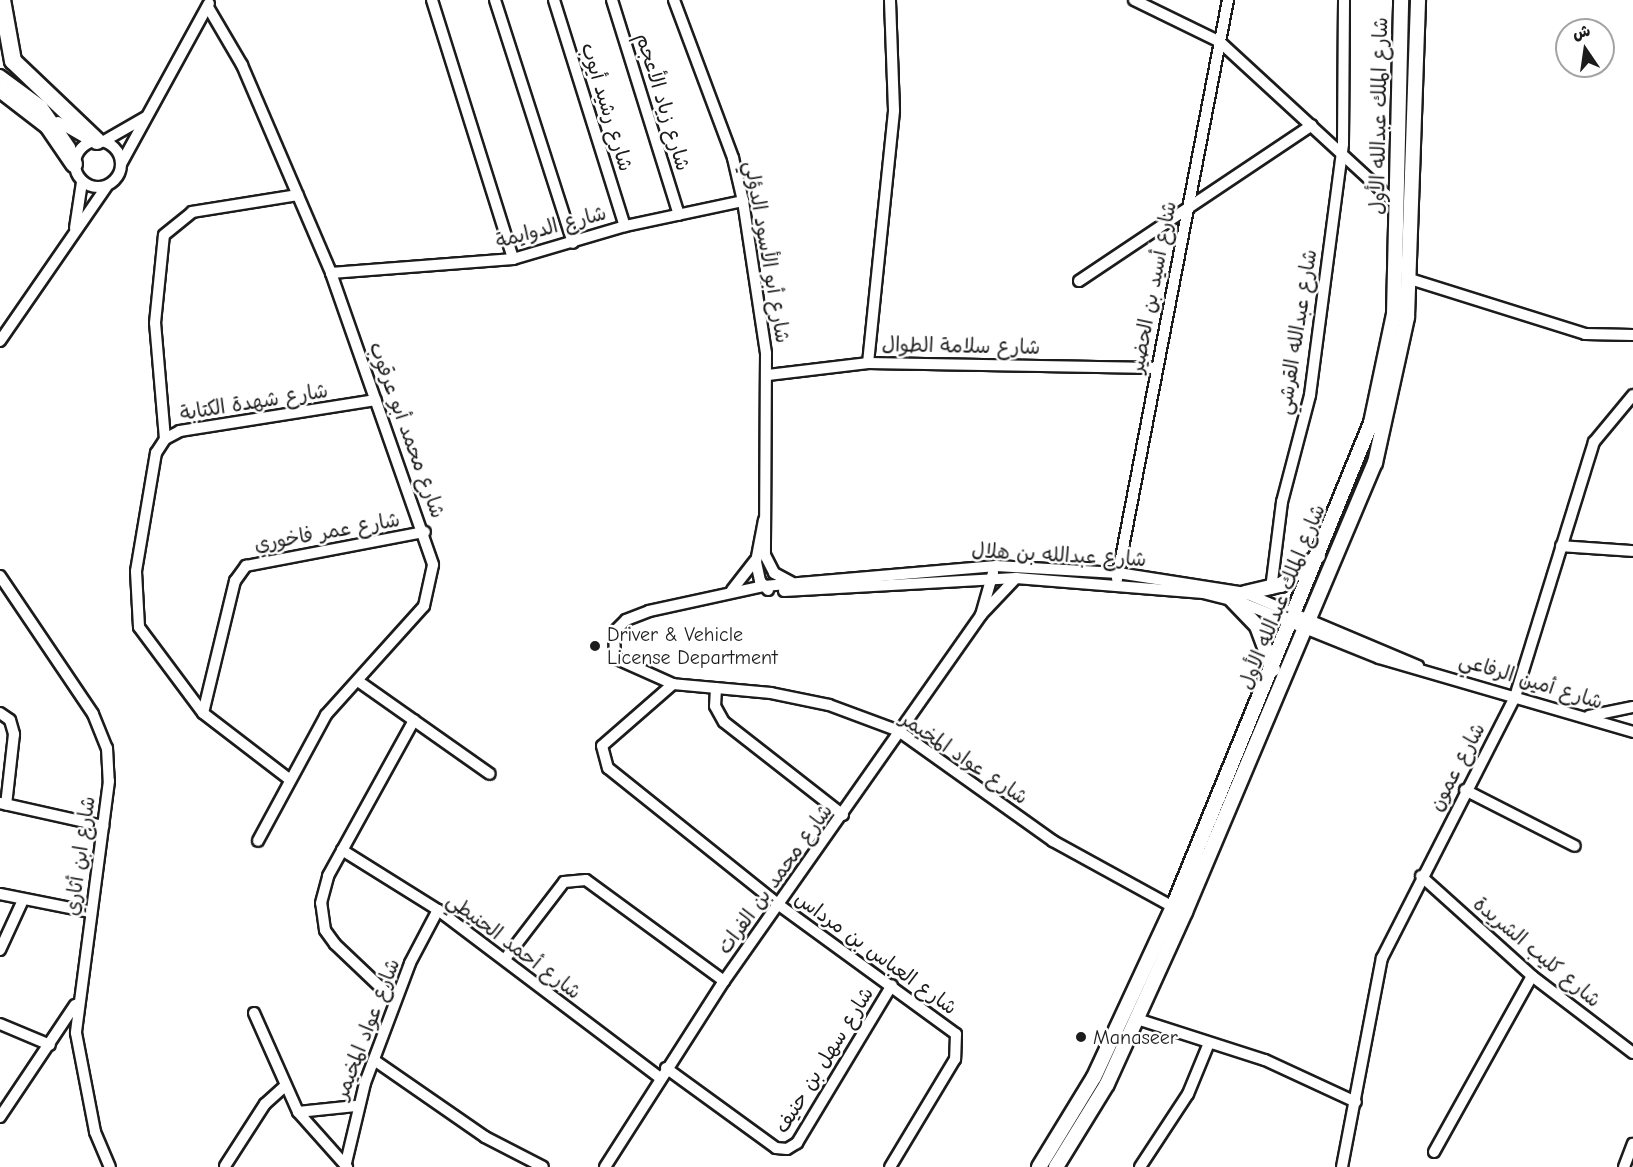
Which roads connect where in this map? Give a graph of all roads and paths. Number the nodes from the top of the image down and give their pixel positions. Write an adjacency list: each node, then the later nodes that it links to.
1 (2, 0): 20 (highway)
2 (432, 0): 34 (street)
3 (495, 0): 33 (street)
4 (554, 0): 31 (street, شارع رشيد أيوب)
5 (612, 0): 30 (street, شارع زياد الأعجم)
6 (674, 0): 27 (street, شارع أبو الأسود الدؤلي)
7 (890, 0): 41 (street)
8 (1134, 0): 14 (street)
9 (1228, 0): 14 (street, شارع أسيد بن الحضير)
10 (1344, 0): 21 (street, شارع عبدالله القرشي)
11 (1401, 0): 28 (main road, شارع الملك عبدالله الأول)
12 (1418, 0): 37 (main road, شارع الملك عبدالله الأول)
13 (209, 3): 17 (street); 26 (street, شارع محمد أبو عرقوب)
14 (1220, 42): 19 (street); 29 (street, شارع أسيد بن الحضير)
15 (0, 75): 18 (street)
16 (0, 89): 22 (highway)
17 (147, 117): 20 (street); 23 (street)
18 (55, 120): 20 (street); 22 (street)
19 (1312, 125): 21 (street); 29 (street)
20 (98, 141): 22 (street); 23 (street)
21 (1342, 151): 28 (street); 60 (street, شارع عبدالله القرشي)
22 (75, 161): 24 (street)
23 (121, 164): 25 (street)
24 (82, 182): 25 (street); 32 (street)
25 (107, 186): 32 (street)
26 (298, 195): 35 (street, شارع محمد أبو عرقوب); 46 (street)
27 (743, 201): 30 (street, شارع الدوايمة); 43 (street, شارع أبو الأسود الدؤلي)
28 (1397, 205): 36 (main road, شارع الملك عبدالله الأول)
29 (1187, 208): 38 (street); 42 (street, شارع أسيد بن الحضير)
30 (679, 215): 31 (street, شارع الدوايمة)
31 (625, 226): 33 (street, شارع الدوايمة)
32 (75, 228): 40 (street)
33 (573, 243): 34 (street, شارع الدوايمة)
34 (513, 259): 35 (street, شارع الدوايمة)
35 (331, 273): 45 (street, شارع محمد أبو عرقوب)
36 (1396, 277): 37 (main road); 51 (main road, شارع الملك عبدالله الأول)
37 (1410, 279): 39 (street); 66 (main road, شارع الملك عبدالله الأول)
38 (1078, 281)
39 (1633, 335)
40 (2, 340)
41 (868, 363): 42 (street, شارع سلامة الطوال); 43 (street, شارع سلامة الطوال)
42 (1155, 368): 55 (street, شارع أسيد بن الحضير)
43 (768, 375): 47 (street, شارع أبو الأسود الدؤلي)
44 (1631, 399): 49 (street, شارع عمون)
45 (376, 400): 46 (street, شارع شهدة الكتابة); 48 (street, شارع محمد أبو عرقوب)
46 (165, 439): 75 (street, شارع شهدة الكتابة)
47 (764, 520): 52 (street); 58 (street)
48 (425, 532): 69 (street, شارع محمد أبو عرقوب); 75 (street, شارع عمر فاخوري)
49 (1561, 546): 50 (street); 72 (street, شارع عمون)
50 (1633, 551)
51 (1322, 552): 60 (main road); 65 (main road, شارع الملك عبدالله الأول)
52 (757, 555): 59 (street); 61 (street)
53 (996, 566): 55 (street, شارع عبدالله بن هلال); 56 (street, شارع محمد بن الفرات); 58 (street, شارع عبدالله بن هلال)
54 (0, 576): 85 (street, شارع ابن أثاري)
55 (1118, 577): 57 (street, شارع عبدالله بن هلال); 62 (street, شارع عبدالله بن هلال); 63 (street, شارع عبدالله بن هلال)
56 (990, 578): 57 (street, شارع عبدالله بن هلال); 59 (street, شارع عبدالله بن هلال); 64 (street, شارع محمد بن الفرات)
57 (1016, 578): 64 (street, شارع محمد بن الفرات)
58 (794, 584): 59 (street, شارع عبدالله بن هلال)
59 (764, 586): 61 (street, شارع عبدالله بن هلال)
60 (1271, 589): 62 (main road)
61 (725, 593): 67 (street, شارع عبدالله بن هلال)
62 (1245, 593): 65 (street, شارع عبدالله بن هلال)
63 (1231, 599): 65 (street, شارع عبدالله بن هلال); 68 (main road)
64 (981, 615): 78 (street, شارع محمد بن الفرات)
65 (1295, 617): 66 (street, شارع عبدالله بن هلال); 68 (main road, شارع الملك عبدالله الأول)
66 (1310, 623): 72 (street, شارع أمين الرفاعي); 104 (main road, شارع الملك عبدالله الأول)
67 (615, 658): 70 (street, شارع عواد المخيمر)
68 (1273, 669): 93 (main road, شارع الملك عبدالله الأول)
69 (358, 681): 77 (street); 81 (street, شارع محمد أبو عرقوب)
70 (673, 684): 71 (street, شارع عواد المخيمر); 92 (street, شارع العباس بن مرداس)
71 (716, 688): 78 (street, شارع عواد المخيمر); 84 (street)
72 (1515, 697): 76 (street, شارع أمين الرفاعي); 82 (street, شارع عمون)
73 (1633, 707): 76 (street)
74 (0, 713): 83 (street)
75 (203, 713): 81 (street)
76 (1587, 716): 79 (street, شارع أمين الرفاعي)
77 (414, 720): 80 (street); 88 (street)
78 (899, 731): 84 (street, شارع محمد بن الفرات); 93 (street, شارع عواد المخيمر)
79 (1633, 732)
80 (490, 774)
81 (289, 779): 86 (street, شارع محمد أبو عرقوب)
82 (1465, 790): 87 (street); 89 (street, شارع عمون)
83 (3, 804): 85 (street)
84 (843, 815): 92 (street, شارع محمد بن الفرات)
85 (103, 826): 95 (street, شارع ابن أثاري)
86 (258, 841)
87 (1575, 846)
88 (342, 850): 94 (street, شارع أحمد الحنيطي); 101 (street)
89 (1421, 876): 98 (street, شارع كليب الشريدة); 112 (street, شارع عمون)
90 (0, 894): 91 (street)
91 (23, 900): 95 (street); 96 (street)
92 (779, 905): 99 (street, شارع محمد بن الفرات); 100 (street, شارع العباس بن مرداس)
93 (1173, 907): 124 (main road, شارع الملك عبدالله الأول)
94 (438, 910): 97 (street, شارع أحمد الحنيطي); 101 (street, شارع عواد المخيمر)
95 (90, 912): 102 (street, شارع ابن أثاري)
96 (0, 950)
97 (505, 959): 99 (street); 110 (street, شارع أحمد الحنيطي)
98 (1532, 976): 108 (street, شارع كليب الشريدة); 117 (street)
99 (724, 981): 110 (street, شارع محمد بن الفرات)
100 (892, 985): 110 (street, شارع سهل بن حنيف); 123 (street, شارع العباس بن مرداس)
101 (395, 1001): 109 (street, شارع عواد المخيمر)
102 (76, 1004): 107 (street); 119 (street, شارع ابن أثاري)
103 (254, 1013): 111 (street)
104 (1137, 1019): 106 (street); 125 (main road, شارع الملك عبدالله الأول)
105 (0, 1024): 107 (street)
106 (1209, 1043): 112 (street); 126 (street)
107 (50, 1045): 115 (street)
108 (1633, 1053)
109 (374, 1060): 113 (street, شارع عواد المخيمر); 121 (street)
110 (662, 1072): 122 (street, شارع محمد بن الفرات)
111 (284, 1088): 114 (street); 118 (street)
112 (1356, 1102): 127 (street, شارع عمون)
113 (356, 1106): 114 (street); 120 (street, شارع عواد المخيمر)
114 (298, 1112): 120 (street)
115 (0, 1117)
116 (1633, 1144): 128 (street)
117 (1434, 1152)
118 (225, 1166)
119 (110, 1167)
120 (346, 1167)
121 (543, 1167)
122 (604, 1167)
123 (890, 1167)
124 (1039, 1167)
125 (1056, 1167)
126 (1140, 1167)
127 (1342, 1167)
128 (1624, 1167)

